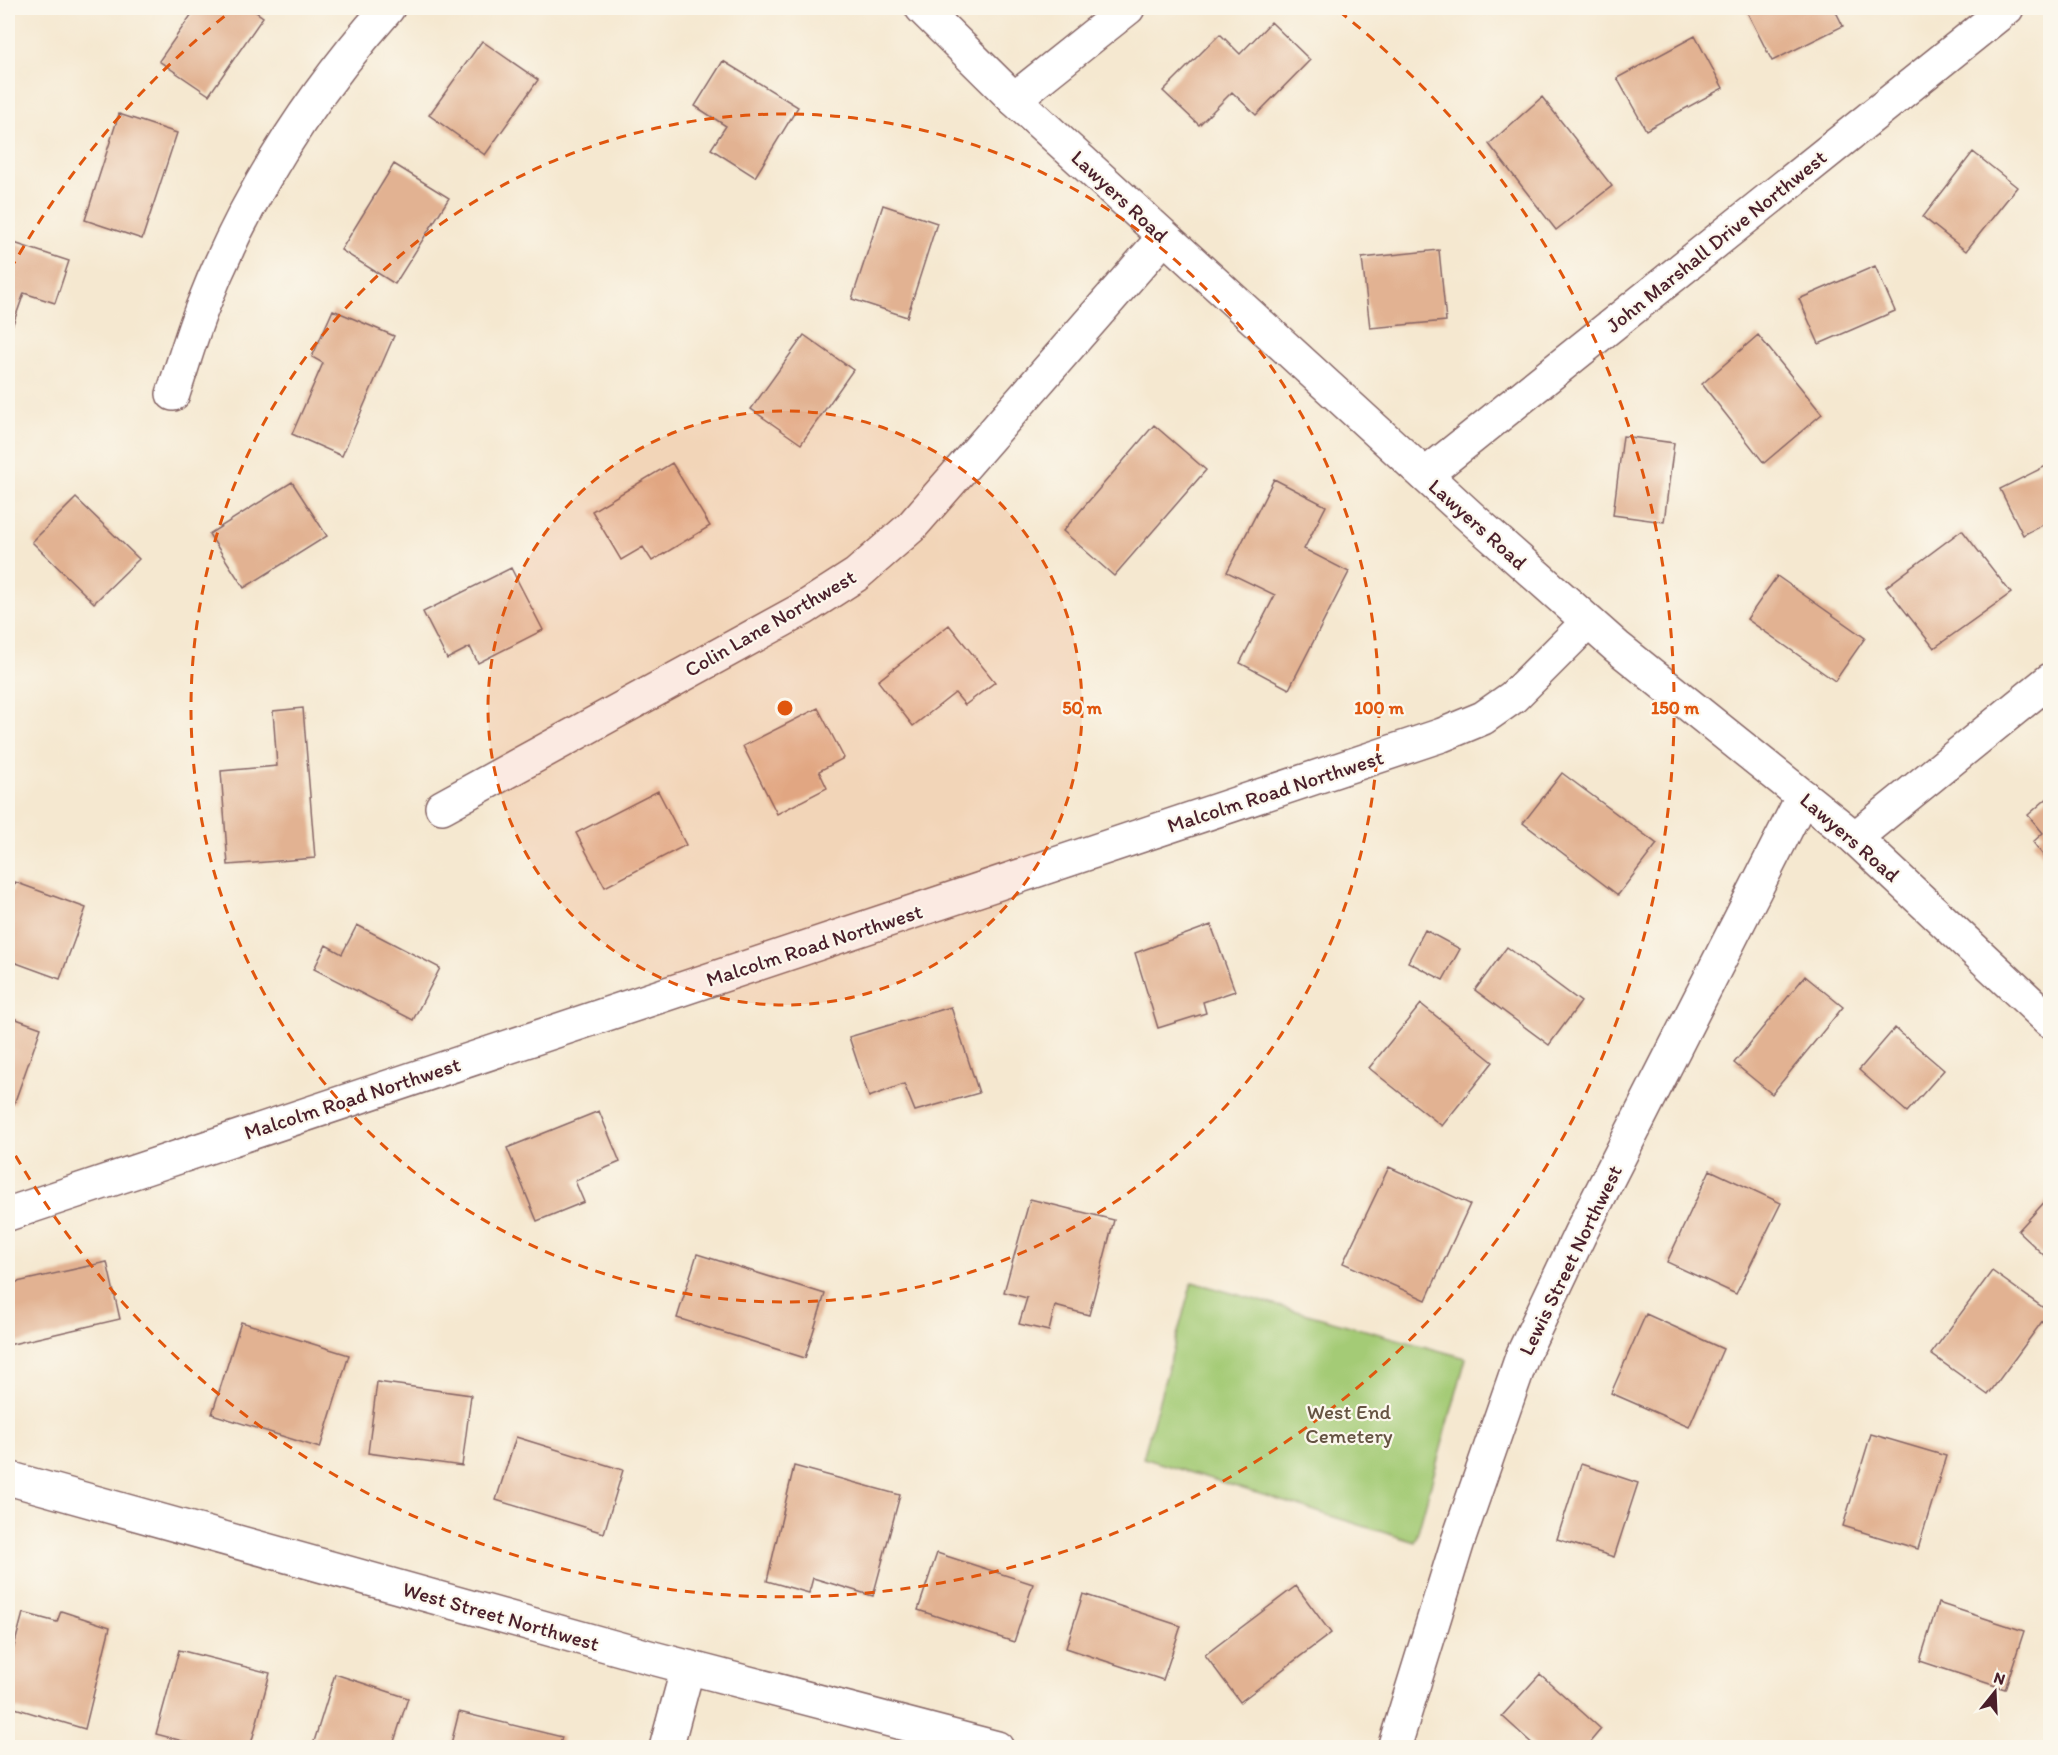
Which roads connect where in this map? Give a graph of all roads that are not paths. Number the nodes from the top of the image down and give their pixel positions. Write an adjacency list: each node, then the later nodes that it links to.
1 (388, 8): 7 (street)
2 (922, 8): 5 (street, Lawyers Road)
3 (1128, 8): 5 (street)
4 (2007, 8): 8 (street, John Marshall Drive Northwest)
5 (1014, 99): 6 (street, Lawyers Road)
6 (1164, 237): 8 (street, Lawyers Road); 12 (street, Colin Lane Northwest)
7 (173, 394)
8 (1425, 475): 9 (street, Lawyers Road)
9 (1588, 622): 11 (street, Lawyers Road); 15 (street, Malcolm Road Northwest)
10 (2050, 680): 13 (street)
11 (1803, 796): 13 (street, Lawyers Road); 20 (street, Lewis Street Northwest)
12 (442, 807)
13 (1855, 837): 14 (street, Lawyers Road)
14 (2050, 1021)
15 (8, 1214)
16 (8, 1478): 17 (street, West Street Northwest)
17 (688, 1667): 18 (street); 19 (street, West Street Northwest)
18 (666, 1748)
19 (997, 1748)
20 (1394, 1748)

